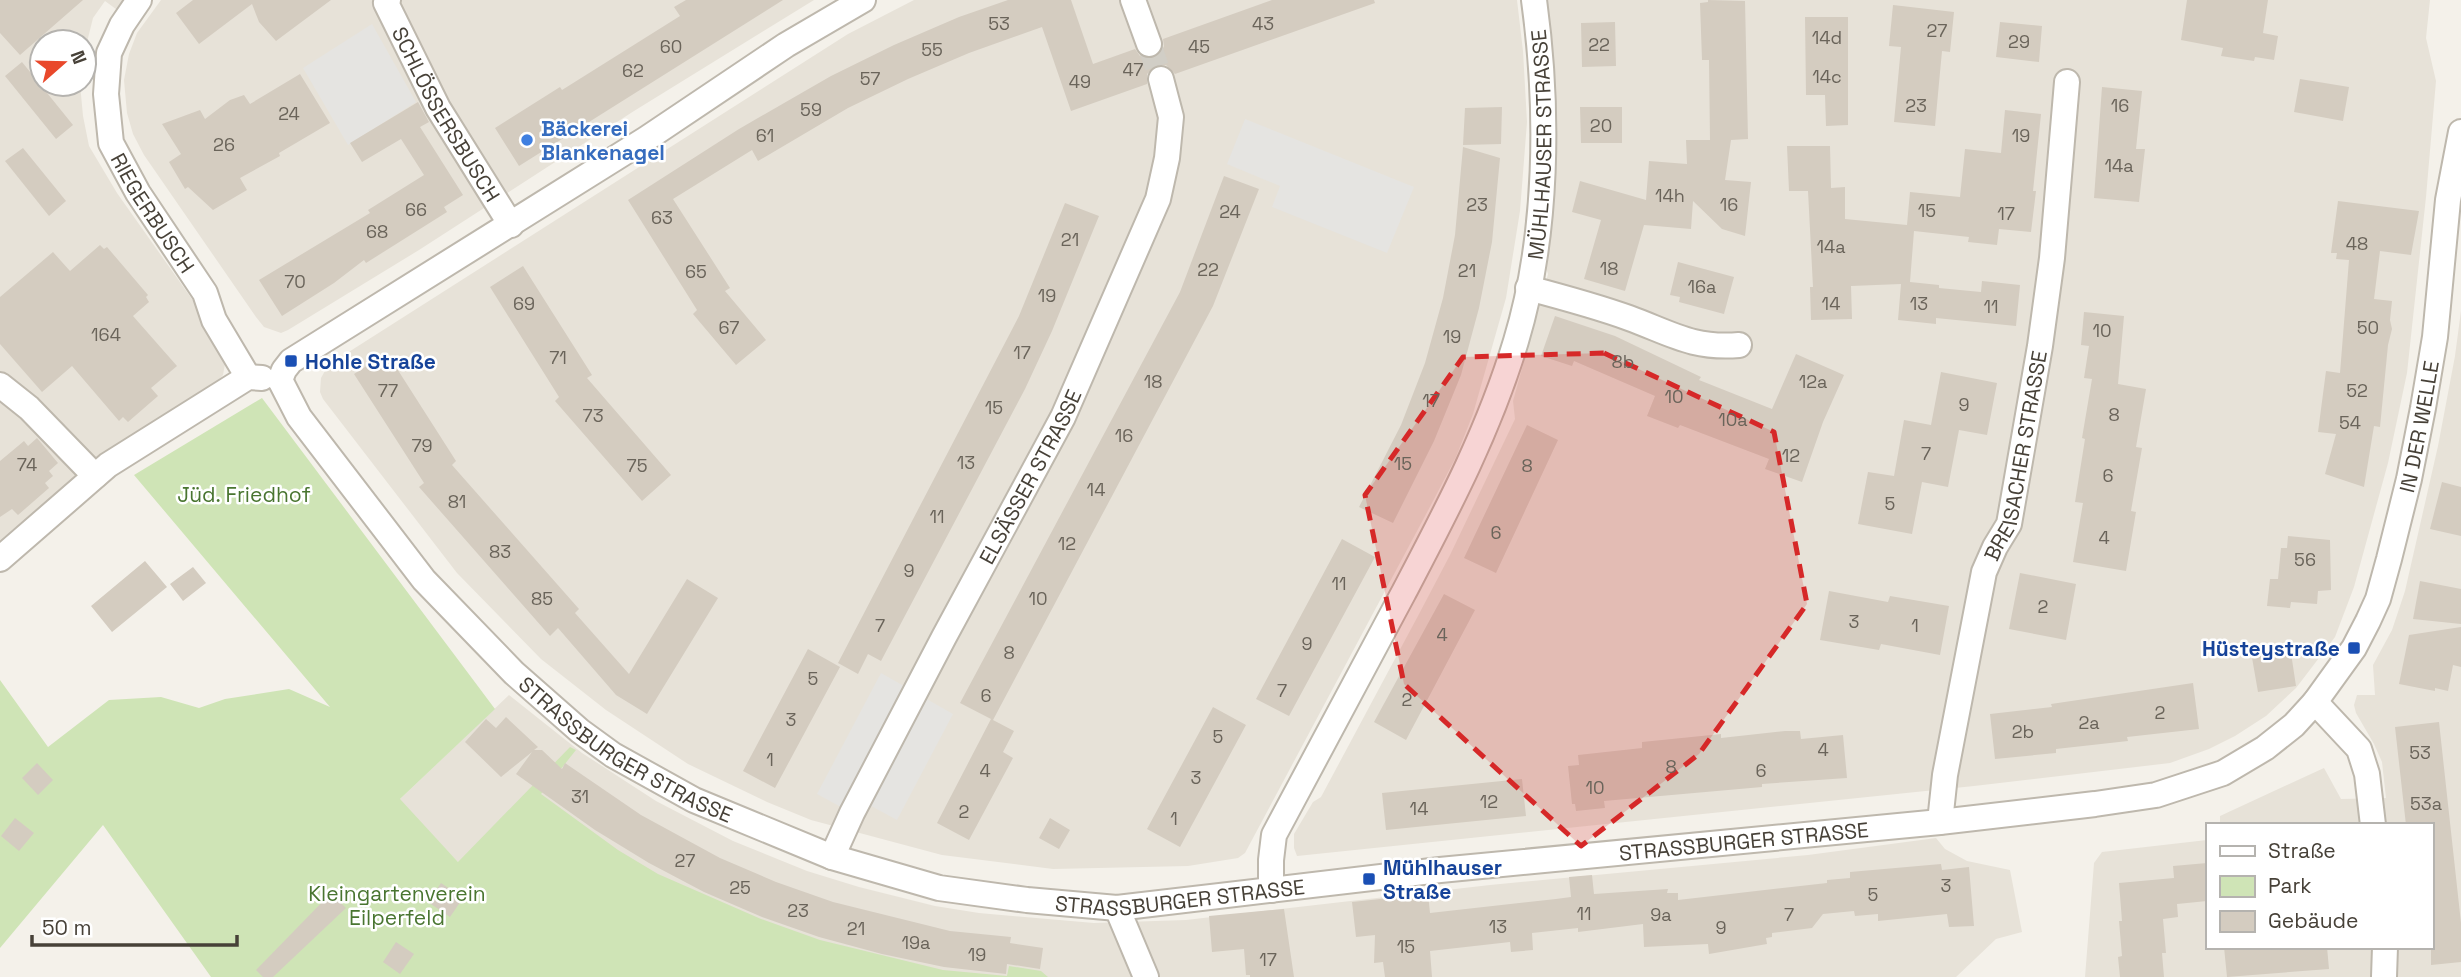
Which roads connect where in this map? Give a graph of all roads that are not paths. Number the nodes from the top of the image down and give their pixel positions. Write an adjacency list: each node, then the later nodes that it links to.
1 (139, 0): 13 (street, RIEGERBUSCH)
2 (388, 0): 10 (street, SCHLÖSSERSBUSCH)
3 (863, 0): 10 (street)
4 (1133, 0): 6 (street)
5 (1534, 0): 11 (street, MÜHLHAUSER STRASSE)
6 (1149, 44)
7 (1161, 79): 22 (street, ELSÄSSER STRASSE)
8 (2067, 82): 20 (street, BREISACHER STRASSE)
9 (2461, 132): 18 (street, IN DER WELLE)
10 (511, 225): 14 (street)
11 (1528, 288): 12 (street, MÜHLHAUSER STRASSE); 23 (street, MÜHLHAUSER STRASSE)
12 (1739, 345)
13 (248, 377): 14 (street); 16 (street)
14 (280, 380): 22 (street, STRASSBURGER STRASSE)
15 (0, 385): 16 (street)
16 (95, 476): 17 (street)
17 (0, 559)
18 (2315, 702): 19 (street, IN DER WELLE); 21 (street)
19 (2265, 748): 20 (street, STRASSBURGER STRASSE)
20 (1940, 822): 23 (street, STRASSBURGER STRASSE)
21 (2374, 823)
22 (832, 857): 24 (street, STRASSBURGER STRASSE)
23 (1271, 890): 24 (street, STRASSBURGER STRASSE)
24 (1117, 908): 26 (street)
25 (2385, 949): 27 (street)
26 (1146, 977)
27 (2384, 977)

